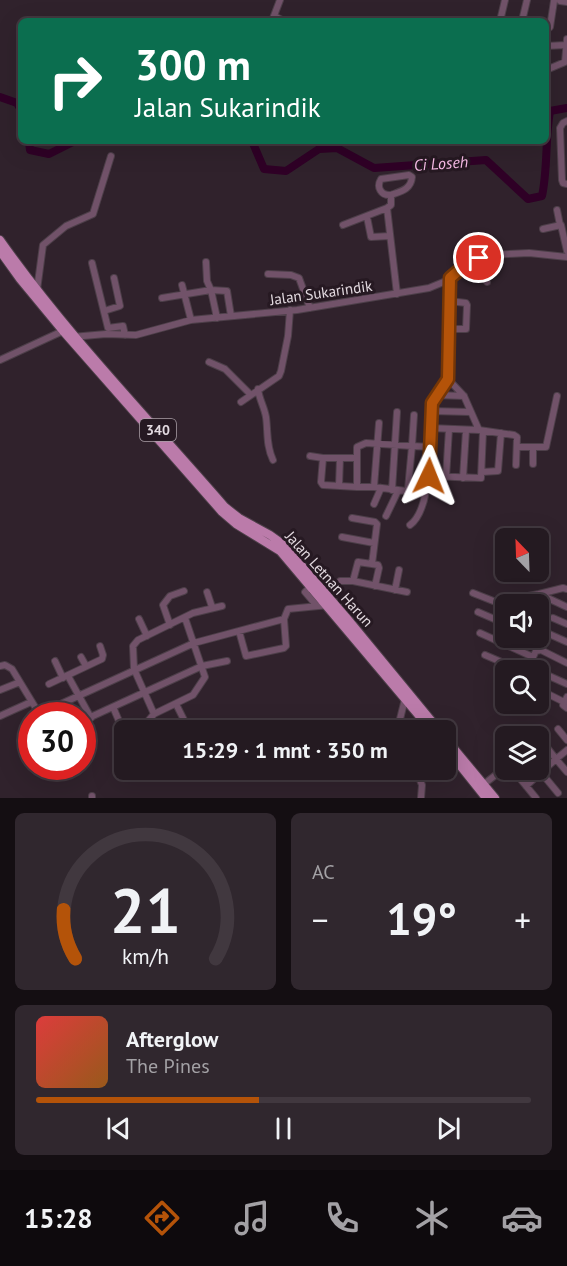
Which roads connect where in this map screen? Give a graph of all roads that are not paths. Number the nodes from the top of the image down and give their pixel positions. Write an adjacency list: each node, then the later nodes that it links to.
1 (280, 0): 6 (street)
2 (505, 0): 7 (street)
3 (527, 0): 8 (street)
4 (554, 0): 5 (street); 9 (street)
5 (564, 1)
6 (273, 18)
7 (501, 18)
8 (523, 18)
9 (549, 28)
10 (566, 42): 11 (street); 12 (street)
11 (549, 45)
12 (549, 69)
13 (567, 121): 15 (street)
14 (111, 156): 39 (street)
15 (564, 157): 16 (street)
16 (567, 184)
17 (391, 195): 17 (street); 18 (street)
18 (387, 208): 20 (street); 24 (street)
19 (567, 210): 22 (street)
20 (367, 217): 21 (street); 24 (street)
21 (343, 225)
22 (560, 225): 23 (street); 26 (street)
23 (543, 229)
24 (390, 236): 42 (street)
25 (0, 240): 39 (main road, Jalan Letnan Harun / 340)
26 (567, 241): 29 (street)
27 (472, 242): 31 (street)
28 (0, 251): 51 (main road, Jalan Letnan Harun / 340)
29 (567, 251)
30 (567, 257): 31 (street, Jalan Sukarindik)
31 (477, 259): 36 (street, Jalan Sukarindik); 37 (street)
32 (206, 262): 40 (street)
33 (92, 263): 47 (street)
34 (268, 274): 45 (street)
35 (114, 278): 47 (street)
36 (450, 278): 42 (street, Jalan Sukarindik); 44 (street)
37 (487, 282)
38 (182, 285): 41 (street)
39 (37, 290): 51 (main road, Jalan Letnan Harun / 340)
40 (211, 290): 41 (street); 48 (street); 49 (street)
41 (184, 294): 43 (street); 50 (street)
42 (397, 294): 45 (street, Jalan Sukarindik)
43 (162, 298)
44 (449, 302): 52 (street); 52 (street)
45 (310, 308): 46 (street, Jalan Sukarindik)
46 (290, 310): 48 (street, Jalan Sukarindik); 58 (street)
47 (104, 311): 53 (street)
48 (231, 316): 49 (street, Jalan Sukarindik)
49 (218, 318): 50 (street, Jalan Sukarindik)
50 (191, 320): 53 (street, Jalan Sukarindik)
51 (65, 329): 54 (main road, Jalan Letnan Harun / 340); 55 (street)
52 (448, 329): 57 (street)
53 (125, 335): 54 (street, Jalan Sukarindik)
54 (72, 337): 69 (main road, Jalan Letnan Harun / 340)
55 (0, 360)
56 (209, 362): 59 (street)
57 (448, 379): 60 (street); 61 (street)
58 (258, 389): 59 (street); 85 (street)
59 (251, 395): 63 (street)
60 (436, 395): 61 (street); 64 (street)
61 (464, 396): 66 (street)
62 (557, 396): 80 (street)
63 (241, 402)
64 (431, 411): 66 (street); 70 (street)
65 (397, 412): 76 (street)
66 (470, 412): 73 (street)
67 (414, 415): 77 (street)
68 (379, 423): 75 (street)
69 (152, 428): 105 (main road, Jalan Letnan Harun / 340); 112 (main road, Jalan Letnan Harun / 340)
70 (430, 428): 71 (street); 78 (street)
71 (449, 429): 72 (street); 90 (street)
72 (466, 430): 73 (street); 91 (street)
73 (481, 431): 74 (street); 88 (street)
74 (501, 433): 79 (street); 88 (street)
75 (378, 444): 76 (street); 84 (street); 94 (street)
76 (395, 445): 77 (street); 95 (street)
77 (412, 446): 78 (street); 95 (street)
78 (430, 447): 89 (street)
79 (517, 447): 80 (street); 87 (street)
80 (533, 448): 86 (street)
81 (310, 456): 82 (street)
82 (323, 458): 83 (street); 92 (street)
83 (340, 458): 84 (street); 92 (street)
84 (357, 458): 93 (street)
85 (273, 459)
86 (533, 464)
87 (516, 465)
88 (482, 472): 91 (street)
89 (429, 476): 90 (street); 99 (street)
90 (446, 477): 91 (street)
91 (463, 478)
92 (339, 486): 93 (street)
93 (357, 487): 94 (street)
94 (378, 488): 95 (street); 96 (street)
95 (395, 490): 97 (street)
96 (374, 504)
97 (386, 516)
98 (351, 518): 101 (street)
99 (410, 525)
100 (342, 537): 101 (street)
101 (374, 543): 102 (street)
102 (372, 564): 104 (street); 106 (street)
103 (399, 570): 108 (street)
104 (353, 581): 106 (street); 112 (street)
105 (310, 586): 117 (main road, Jalan Letnan Harun / 340); 119 (street)
106 (375, 586): 108 (street)
107 (565, 588): 114 (street)
108 (395, 590): 111 (street)
109 (184, 591): 130 (street)
110 (207, 592): 120 (street)
111 (407, 592)
112 (326, 593): 117 (main road, Jalan Letnan Harun / 340)
113 (473, 593): 116 (street)
114 (539, 594)
115 (549, 599): 121 (street)
116 (493, 601): 123 (street)
117 (331, 604): 119 (street); 159 (main road, Jalan Letnan Harun / 340)
118 (222, 606): 120 (street)
119 (317, 606): 127 (street)
120 (212, 607): 124 (street)
121 (567, 607)
122 (478, 612): 123 (street)
123 (486, 615): 128 (street)
124 (185, 618): 130 (street); 137 (street)
125 (553, 618): 129 (street)
126 (139, 619): 134 (street)
127 (284, 619): 131 (street); 131 (street)
128 (495, 619)
129 (567, 624)
130 (170, 625): 134 (street)
131 (239, 631): 137 (street)
132 (480, 633): 135 (street)
133 (549, 634): 136 (street)
134 (147, 636): 151 (street)
135 (495, 637)
136 (567, 642)
137 (194, 643): 150 (street); 151 (street)
138 (100, 646): 149 (street)
139 (518, 648): 142 (street)
140 (485, 655): 143 (street)
141 (81, 657): 149 (street)
142 (533, 657): 144 (street); 147 (street)
143 (497, 660)
144 (532, 660)
145 (55, 661): 153 (street)
146 (227, 661): 150 (street)
147 (567, 663)
148 (0, 666): 154 (street)
149 (86, 666): 153 (street)
150 (201, 666): 158 (street); 166 (street)
151 (134, 669): 158 (street); 161 (street)
152 (549, 676): 156 (street)
153 (66, 677): 155 (street); 161 (street)
154 (20, 682): 157 (street); 162 (street)
155 (49, 684)
156 (567, 684)
157 (0, 690)
158 (145, 692): 167 (street); 169 (street)
159 (404, 694): 175 (street); 176 (main road, Jalan Letnan Harun / 340); 177 (main road, Jalan Letnan Harun / 340)
160 (549, 694): 165 (street)
161 (79, 697): 163 (street); 164 (street)
162 (31, 702)
163 (68, 702)
164 (82, 702)
165 (566, 702)
166 (176, 704): 169 (street); 174 (street)
167 (113, 707): 171 (street); 172 (street)
168 (18, 708): 170 (street)
169 (154, 714): 173 (street)
170 (0, 716)
171 (96, 716)
172 (119, 720)
173 (149, 720)
174 (184, 720)
175 (401, 720)
176 (423, 720)
177 (429, 720)
178 (558, 729): 179 (street)
179 (567, 740)
180 (549, 750): 183 (street)
181 (567, 750): 183 (street)
182 (456, 751): 192 (main road)
183 (556, 759): 185 (street); 186 (street)
184 (456, 760): 196 (main road)
185 (549, 764)
186 (567, 772)
187 (495, 776): 192 (street)
188 (420, 780): 195 (street)
189 (521, 780): 193 (street)
190 (532, 780): 193 (street)
191 (547, 780): 194 (street)
192 (484, 784): 197 (main road)
193 (526, 786): 198 (street)
194 (558, 793)
195 (421, 798)
196 (486, 798)
197 (495, 798)
198 (536, 798)

